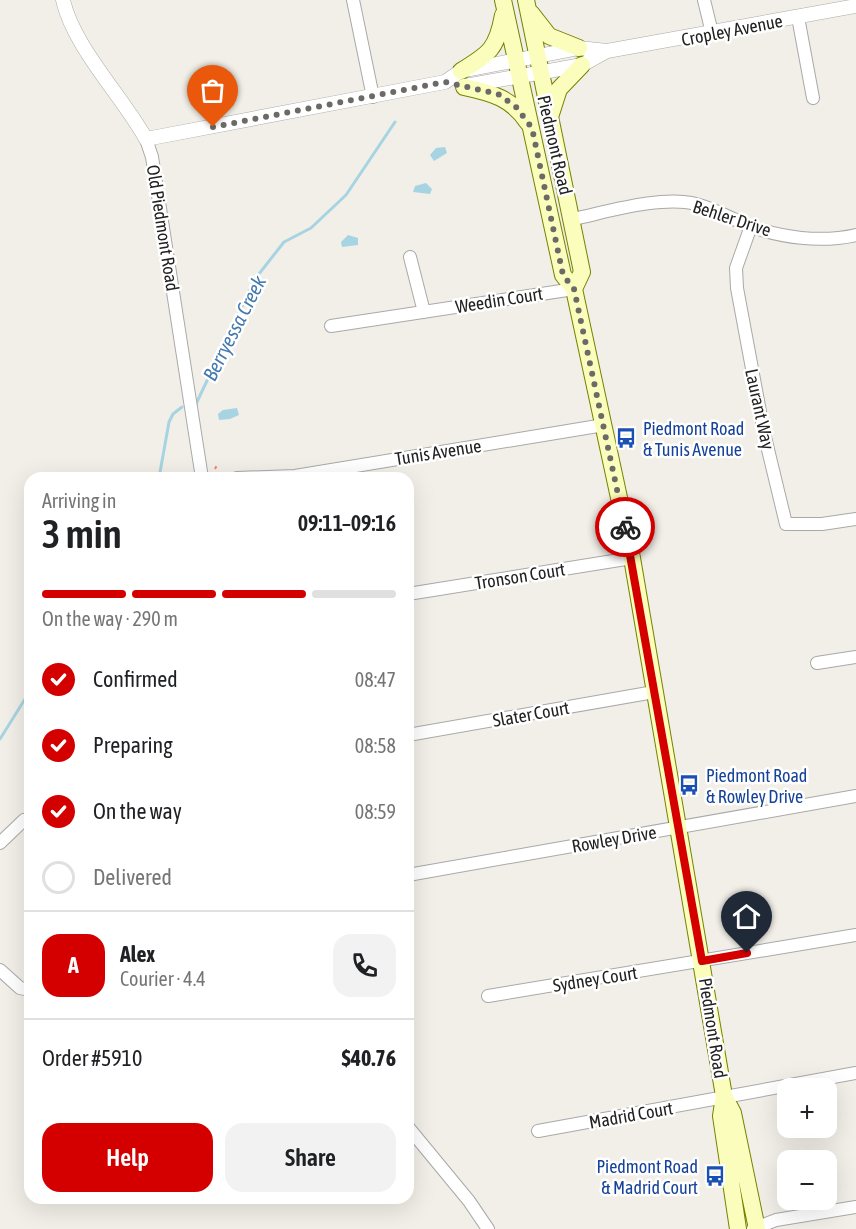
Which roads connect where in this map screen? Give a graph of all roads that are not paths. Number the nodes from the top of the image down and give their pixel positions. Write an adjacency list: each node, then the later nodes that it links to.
1 (63, 0): 17 (street, Old Piedmont Road)
2 (353, 0): 13 (street)
3 (704, 0): 8 (street)
4 (504, 4): 11 (main road, Piedmont Road); 12 (main road)
5 (526, 4): 9 (main road); 10 (main road, Piedmont Road)
6 (856, 6): 7 (street, Cropley Avenue)
7 (798, 17): 8 (street, Cropley Avenue); 14 (street)
8 (712, 33): 9 (street, Cropley Avenue)
9 (580, 57): 10 (street, Cropley Avenue); 15 (main road)
10 (538, 65): 11 (street, Cropley Avenue); 15 (main road, Piedmont Road)
11 (518, 68): 12 (street, Cropley Avenue); 16 (main road, Piedmont Road)
12 (462, 79): 13 (street, Cropley Avenue); 16 (main road)
13 (373, 97): 17 (street, Cropley Avenue)
14 (813, 98)
15 (549, 121): 18 (main road, Piedmont Road)
16 (532, 128): 22 (main road, Piedmont Road)
17 (146, 139): 26 (street, Old Piedmont Road)
18 (573, 219): 19 (street, Behler Drive); 22 (main road, Piedmont Road)
19 (751, 226): 20 (street, Behler Drive); 28 (street, Laurant Way)
20 (856, 235)
21 (410, 257): 23 (street)
22 (574, 289): 23 (street, Weedin Court); 25 (main road, Piedmont Road)
23 (424, 312): 24 (street, Weedin Court)
24 (331, 326)
25 (604, 425): 27 (street, Tunis Avenue); 29 (main road, Piedmont Road)
26 (201, 472)
27 (319, 472)
28 (856, 519)
29 (632, 558): 30 (street, Tronson Court); 33 (main road, Piedmont Road)
30 (414, 593)
31 (856, 657): 32 (street)
32 (817, 663)
33 (654, 692): 34 (street, Slater Court); 37 (main road, Piedmont Road)
34 (414, 734)
35 (856, 796): 37 (street, Rowley Drive)
36 (24, 820): 38 (street)
37 (678, 827): 39 (street, Rowley Drive); 41 (main road, Piedmont Road)
38 (0, 843)
39 (414, 874)
40 (856, 935): 41 (street, Sydney Court)
41 (702, 961): 44 (street, Sydney Court); 46 (main road, Piedmont Road)
42 (0, 970): 43 (street)
43 (24, 989)
44 (488, 996)
45 (856, 1073): 46 (street, Madrid Court)
46 (724, 1096): 47 (street, Madrid Court); 51 (main road, Piedmont Road); 52 (main road, Piedmont Road)
47 (538, 1131)
48 (414, 1134): 50 (street)
49 (856, 1207): 52 (street)
50 (488, 1229)
51 (738, 1229)
52 (756, 1229)

